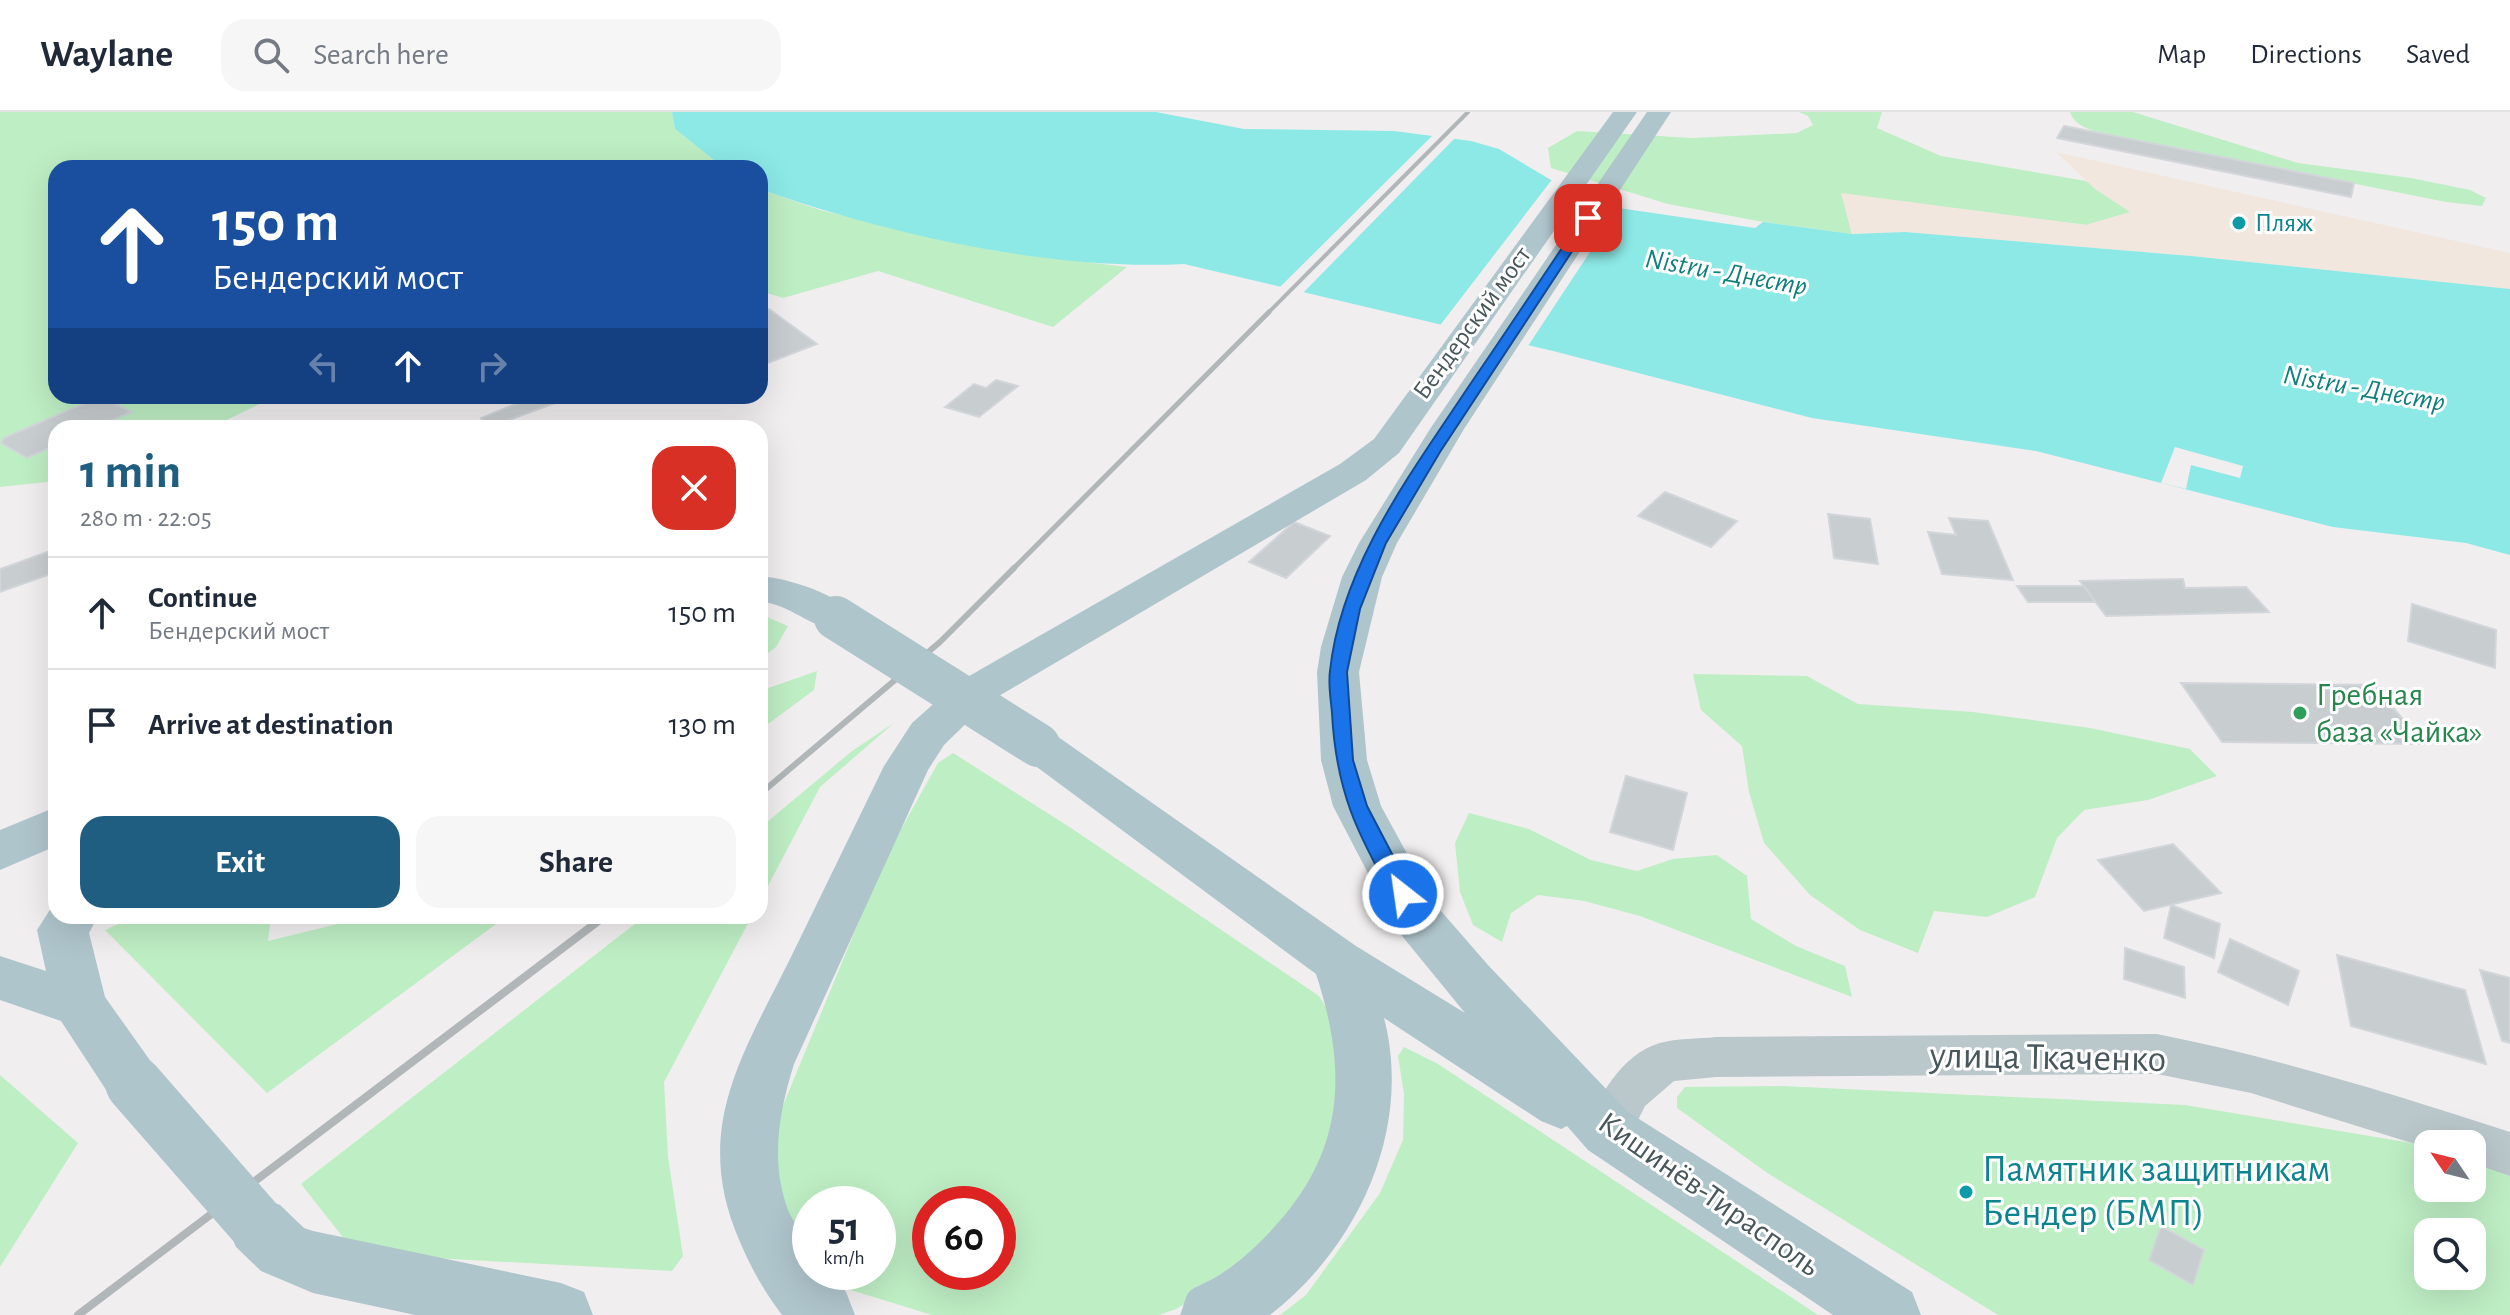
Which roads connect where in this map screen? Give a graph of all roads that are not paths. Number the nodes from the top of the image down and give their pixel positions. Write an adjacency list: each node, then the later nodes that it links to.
1 (1625, 112): 3 (main road, Бендерский мост)
2 (1659, 112): 3 (main road, Бендерский мост)
3 (1425, 424): 11 (main road, Кишинёв-Тирасполь); 14 (main road)
4 (768, 589): 8 (main road, bridge)
5 (48, 829): 6 (main road)
6 (0, 851)
7 (67, 924): 10 (main road)
8 (1338, 961): 11 (main road); 15 (main road)
9 (0, 978): 10 (main road)
10 (80, 1005): 13 (main road, bridge)
11 (1608, 1131): 12 (street, улица Ткаченко); 16 (main road, Кишинёв-Тирасполь)
12 (2510, 1154)
13 (561, 1315)
14 (823, 1315)
15 (1212, 1315)
16 (1889, 1315)

